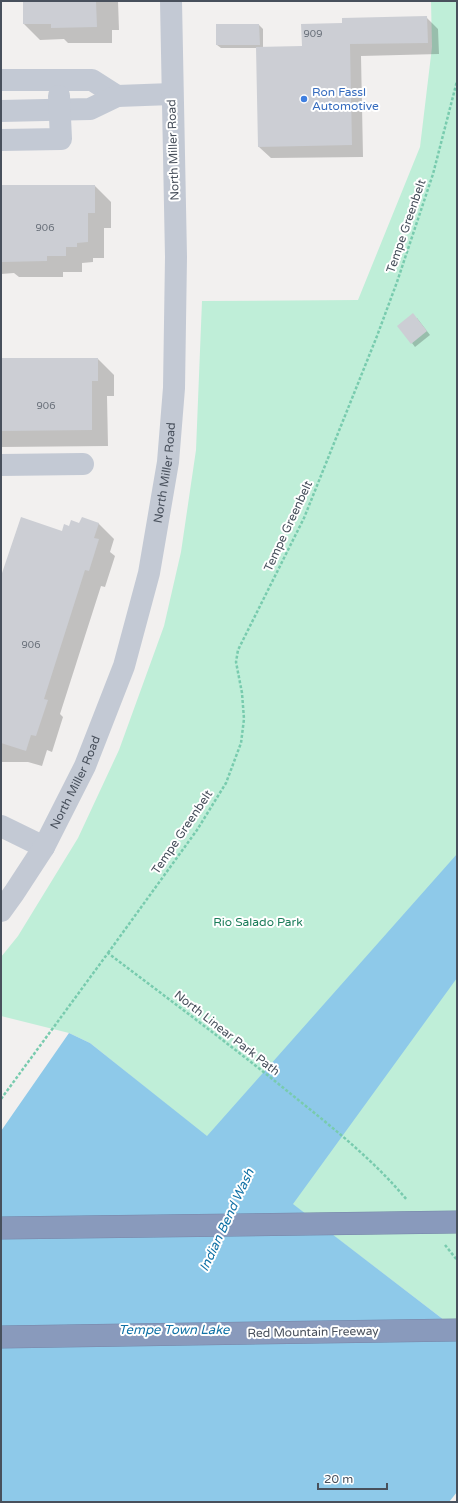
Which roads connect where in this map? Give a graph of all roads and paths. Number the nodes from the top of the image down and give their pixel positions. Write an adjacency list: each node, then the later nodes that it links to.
1 (171, 1): 5 (street, North Miller Road)
2 (1, 80): 3 (street)
3 (58, 80): 6 (street); 7 (street)
4 (457, 81): 15 (path, Tempe Greenbelt)
5 (172, 94): 6 (street); 13 (street, North Miller Road)
6 (117, 96): 7 (street)
7 (59, 110): 8 (street); 9 (street)
8 (1, 111)
9 (1, 140)
10 (83, 464): 11 (street)
11 (1, 465)
12 (1, 826): 13 (street)
13 (44, 847): 14 (street, North Miller Road)
14 (1, 911)
15 (108, 953): 16 (path); 17 (path, North Linear Park Path)
16 (1, 1099)
17 (408, 1202)
18 (457, 1222): 19 (highway, bridge)
19 (1, 1228)
20 (442, 1243): 21 (path)
21 (457, 1260)
22 (457, 1330): 23 (highway, Red Mountain Freeway)
23 (1, 1337)

